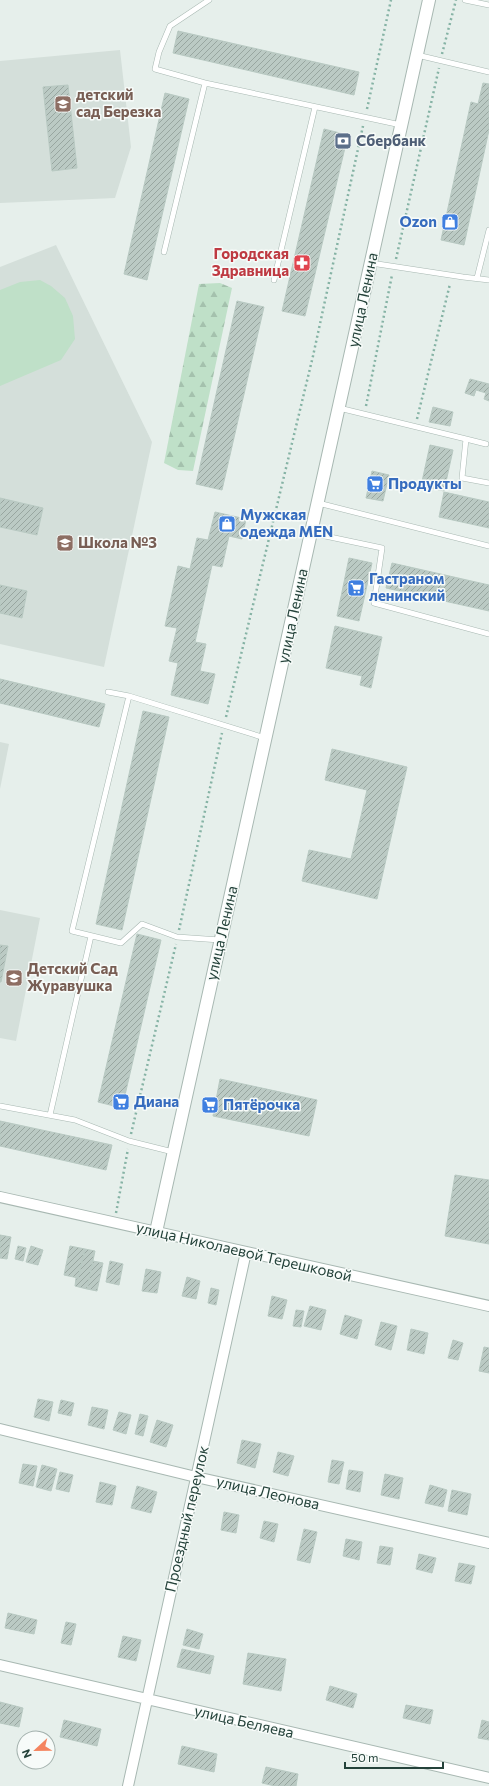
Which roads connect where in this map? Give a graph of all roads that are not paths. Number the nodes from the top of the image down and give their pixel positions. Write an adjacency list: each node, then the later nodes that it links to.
1 (209, 0): 7 (lane)
2 (429, 0): 5 (street, улица Ленина)
3 (464, 0): 4 (lane)
4 (489, 5)
5 (417, 55): 6 (lane); 9 (street, улица Ленина)
6 (489, 72)
7 (205, 83): 8 (lane); 11 (lane)
8 (314, 107): 9 (lane); 14 (lane)
9 (402, 125): 12 (street, улица Ленина)
10 (489, 230): 13 (lane)
11 (164, 252)
12 (371, 263): 13 (lane); 16 (street, улица Ленина)
13 (476, 278): 15 (lane)
14 (274, 280)
15 (489, 280)
16 (339, 408): 17 (lane); 20 (street, улица Ленина)
17 (466, 439): 18 (lane); 19 (lane)
18 (486, 444)
19 (489, 483)
20 (318, 503): 21 (street, улица Ленина); 22 (lane)
21 (311, 533): 23 (lane); 26 (street, улица Ленина)
22 (489, 546)
23 (489, 634)
24 (108, 692): 25 (lane)
25 (129, 696): 26 (lane); 27 (lane)
26 (265, 739): 28 (street, улица Ленина)
27 (91, 936): 28 (lane); 30 (lane)
28 (221, 940): 31 (street, улица Ленина)
29 (0, 1106): 30 (lane)
30 (50, 1115): 31 (lane)
31 (173, 1152): 33 (street, улица Ленина)
32 (0, 1197): 33 (street, улица Николаевой Терешковой)
33 (156, 1232): 34 (street, улица Николаевой Терешковой)
34 (246, 1252): 35 (street, улица Николаевой Терешковой); 37 (street, Проездный переулок)
35 (489, 1306)
36 (0, 1430): 37 (street, улица Леонова)
37 (196, 1477): 38 (street, улица Леонова); 40 (street, Проездный переулок)
38 (489, 1542)
39 (0, 1665): 40 (street, улица Беляева)
40 (146, 1700): 41 (street, улица Беляева); 42 (street, Проездный переулок)
41 (489, 1778)
42 (128, 1786)

